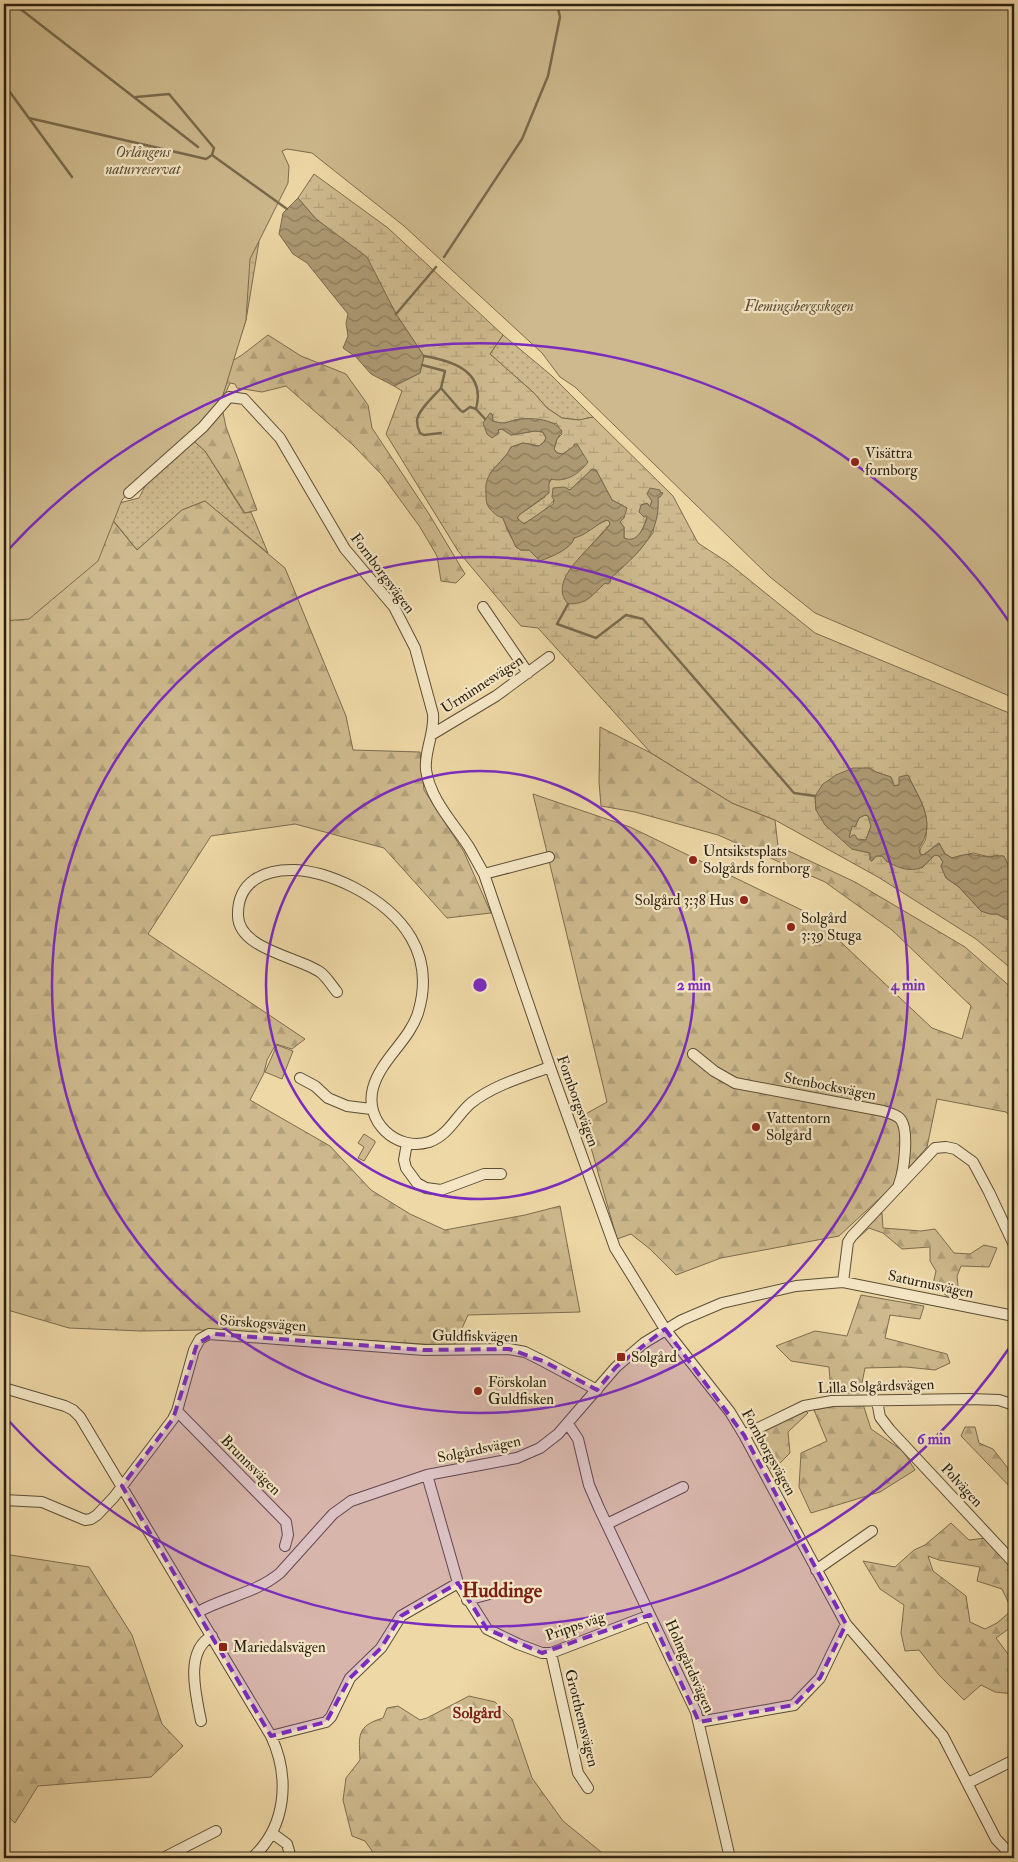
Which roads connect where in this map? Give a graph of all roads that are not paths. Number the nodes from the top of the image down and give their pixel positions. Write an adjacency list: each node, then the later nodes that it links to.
1 (129, 493): 5 (street, Fornborgsvägen)
2 (482, 607): 4 (street)
3 (549, 657): 4 (street, Urminnesvägen)
4 (528, 673): 5 (street, Urminnesvägen)
5 (431, 735): 7 (street, Fornborgsvägen)
6 (548, 857): 7 (street)
7 (484, 874): 10 (street, Fornborgsvägen)
8 (337, 992): 12 (street)
9 (692, 1054): 15 (street, Stenbocksvägen)
10 (550, 1067): 13 (street); 19 (street, Fornborgsvägen)
11 (300, 1078): 12 (street)
12 (371, 1109): 13 (street)
13 (407, 1143): 14 (street)
14 (501, 1174)
15 (898, 1187): 16 (street, Stenbocksvägen); 17 (street, Stenbocksvägen)
16 (1014, 1246)
17 (843, 1282): 18 (street, Saturnusvägen); 19 (street, Solgårdsvägen)
18 (1014, 1316)
19 (665, 1329): 22 (street, Solgårdsvägen); 27 (street, Fornborgsvägen)
20 (404, 1348): 22 (street, Guldfiskvägen); 25 (street, Sörskogsvägen)
21 (4, 1388): 29 (street)
22 (597, 1390): 26 (street, Solgårdsvägen)
23 (877, 1401): 24 (street, Lilla Solgårdsvägen); 27 (street, Lilla Solgårdsvägen); 35 (street, Polvägen)
24 (1014, 1406)
25 (177, 1411): 29 (street, Sörskogsvägen); 34 (street, Brunnsvägen)
26 (568, 1424): 28 (street, Solgårdsvägen); 32 (street, Holmgårdsvägen)
27 (744, 1435): 36 (street, Fornborgsvägen)
28 (427, 1475): 37 (street, Pripps väg); 40 (street, Solgårdsvägen)
29 (122, 1486): 31 (street, Sörskogsvägen); 40 (street)
30 (683, 1487): 32 (street)
31 (4, 1500)
32 (607, 1524): 41 (street, Holmgårdsvägen)
33 (872, 1531): 36 (street)
34 (285, 1546)
35 (1014, 1563)
36 (816, 1570): 42 (street, Fornborgsvägen)
37 (458, 1583): 39 (street, Pripps väg); 47 (street)
38 (497, 1592): 39 (street)
39 (467, 1600): 44 (street, Pripps väg)
40 (198, 1612): 43 (street)
41 (650, 1615): 44 (street, Pripps väg); 46 (street, Holmgårdsvägen)
42 (846, 1624): 46 (street); 49 (street, Fornborgsvägen)
43 (212, 1636): 45 (street); 47 (street)
44 (551, 1653): 50 (street, Grotthemsvägen)
45 (201, 1721)
46 (699, 1722): 56 (street, Holmgårdsvägen)
47 (271, 1736): 52 (street)
48 (1014, 1760): 49 (street)
49 (968, 1783): 57 (street, Fornborgsvägen)
50 (588, 1788)
51 (216, 1830): 53 (street)
52 (272, 1833): 54 (street); 55 (street)
53 (170, 1857)
54 (252, 1858)
55 (291, 1858)
56 (730, 1858)
57 (1014, 1858)

